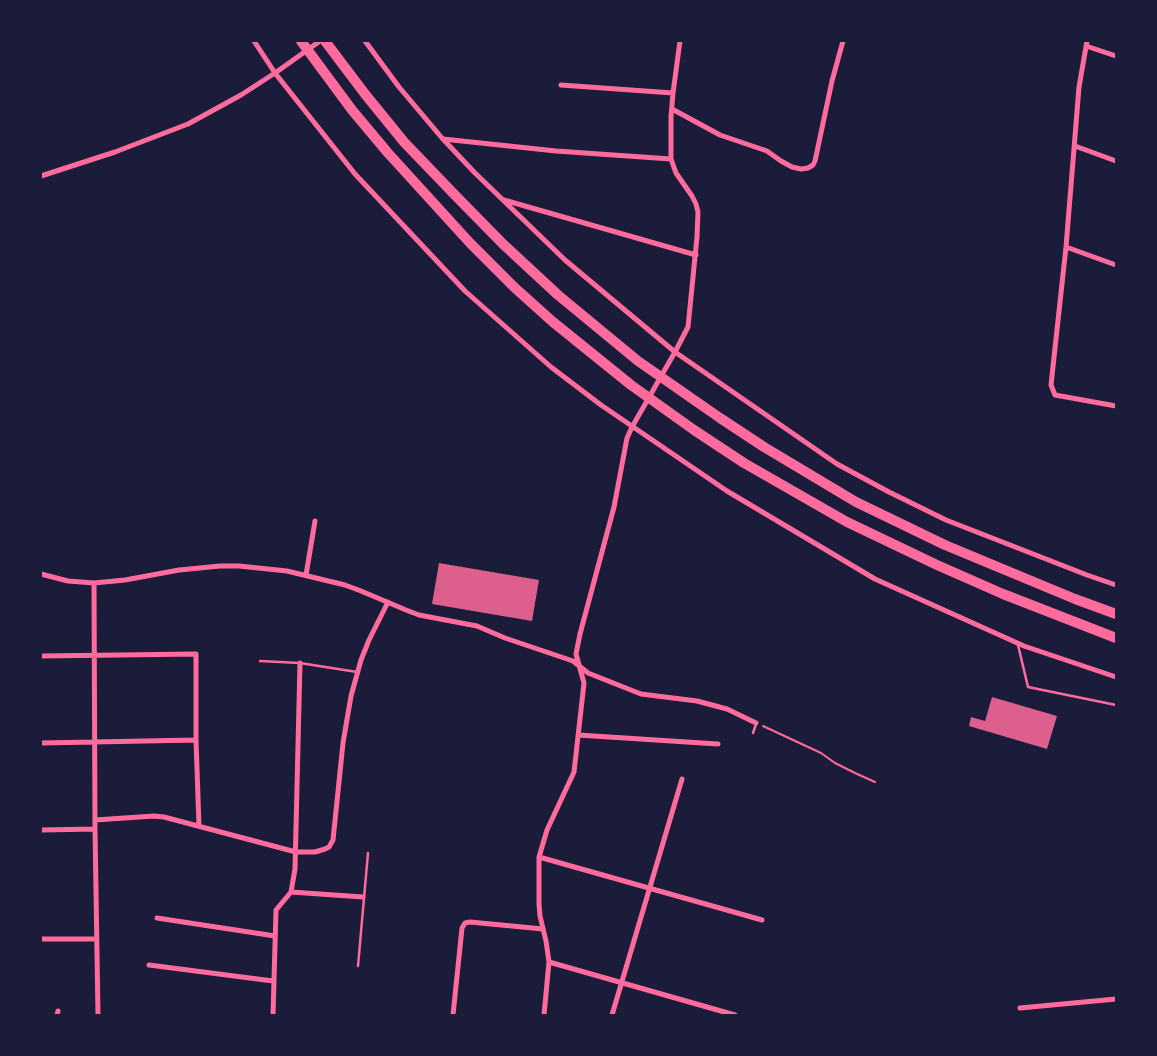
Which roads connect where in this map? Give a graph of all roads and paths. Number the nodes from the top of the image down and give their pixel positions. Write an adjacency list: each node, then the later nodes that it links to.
1 (254, 41): 10 (street)
2 (301, 41): 33 (highway)
3 (320, 41): 10 (street)
4 (325, 41): 32 (highway)
5 (365, 41): 14 (street)
6 (680, 41): 12 (street)
7 (842, 41): 13 (street)
8 (1087, 44): 9 (street); 15 (street)
9 (1116, 56)
10 (275, 73): 18 (street); 25 (street)
11 (561, 84): 12 (street)
12 (673, 93): 13 (street)
13 (672, 109): 16 (street)
14 (442, 138): 16 (street); 19 (street)
15 (1075, 146): 17 (street); 20 (street)
16 (671, 159): 21 (street)
17 (1116, 161)
18 (41, 176)
19 (502, 199): 21 (street); 23 (street)
20 (1066, 247): 22 (street); 24 (street)
21 (696, 256): 23 (street)
22 (1116, 265)
23 (675, 352): 25 (street); 30 (street)
24 (1116, 406)
25 (632, 427): 34 (street); 39 (street)
26 (315, 521): 28 (street)
27 (41, 574): 29 (street)
28 (306, 575): 29 (street); 31 (street)
29 (94, 583): 35 (street)
30 (1116, 585)
31 (388, 602): 39 (street); 40 (street)
32 (1116, 614)
33 (1116, 638)
34 (1017, 643): 41 (street); 42 (lane)
35 (94, 655): 36 (street); 46 (street); 47 (street)
36 (41, 656)
37 (260, 661): 38 (lane)
38 (300, 663): 40 (lane); 56 (street)
39 (579, 666): 43 (street); 45 (street)
40 (357, 672): 56 (street)
41 (1116, 676)
42 (1116, 705)
43 (756, 723): 44 (lane); 51 (path)
44 (753, 733)
45 (578, 736): 49 (street); 58 (street)
46 (196, 740): 47 (street); 53 (street)
47 (95, 742): 48 (street); 52 (street)
48 (41, 743)
49 (718, 744)
50 (682, 779): 59 (street)
51 (875, 782)
52 (95, 820): 53 (street); 54 (street)
53 (199, 826): 56 (street)
54 (95, 829): 55 (street); 67 (street)
55 (41, 830)
56 (296, 852): 60 (street)
57 (368, 853): 61 (lane)
58 (539, 857): 59 (street); 64 (street)
59 (650, 888): 63 (street); 72 (street)
60 (291, 892): 61 (street); 65 (street)
61 (363, 897): 70 (lane)
62 (157, 918): 65 (street)
63 (762, 920)
64 (544, 929): 68 (street); 77 (street)
65 (274, 936): 71 (street)
66 (41, 939): 67 (street)
67 (96, 939): 75 (street)
68 (549, 962): 72 (street); 78 (street)
69 (149, 965): 71 (street)
70 (358, 966)
71 (273, 981): 76 (street)
72 (621, 983): 79 (street); 80 (street)
73 (1116, 999): 74 (street)
74 (1020, 1008)
75 (98, 1015)
76 (273, 1015)
77 (453, 1015)
78 (544, 1015)
79 (612, 1015)
80 (735, 1015)

